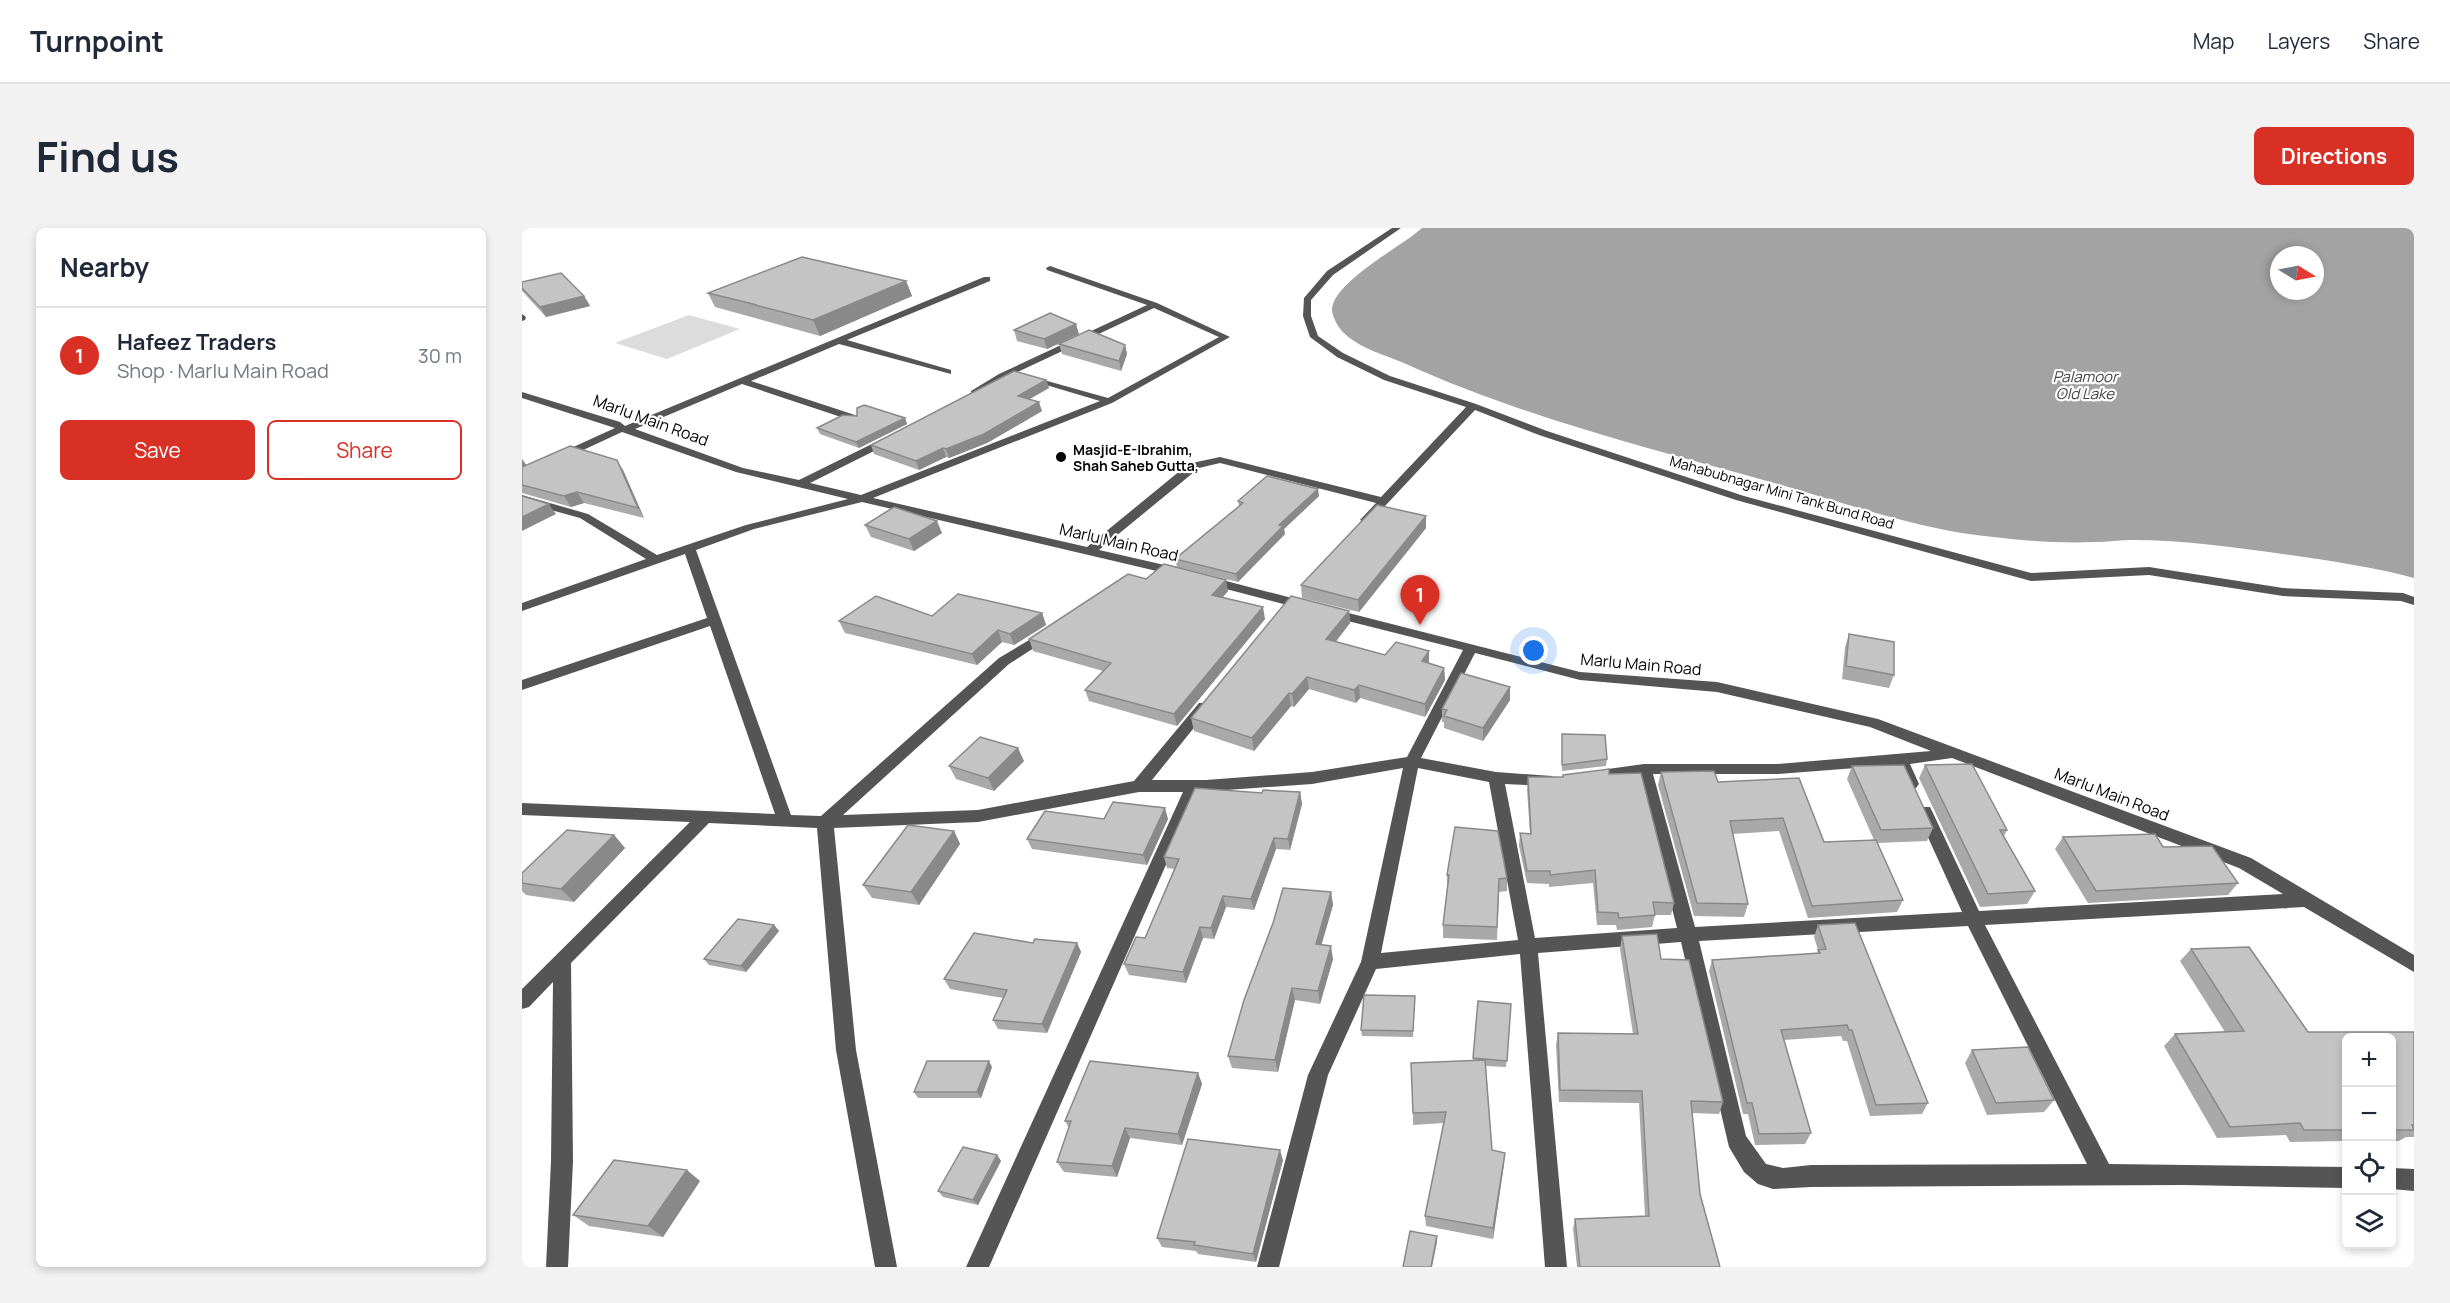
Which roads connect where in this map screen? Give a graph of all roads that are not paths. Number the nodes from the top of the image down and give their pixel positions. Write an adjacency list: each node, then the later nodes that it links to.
1 (1397, 228): 12 (street, Mahabubnagar Mini Tank Bund Road)
2 (1050, 268): 4 (street)
3 (987, 279): 5 (street)
4 (1154, 305): 7 (street); 11 (street)
5 (839, 341): 6 (street); 8 (street)
6 (948, 372)
7 (1011, 372): 10 (street); 11 (street)
8 (742, 381): 13 (street); 14 (street)
9 (522, 395): 14 (street, Marlu Main Road)
10 (965, 398)
11 (1108, 400): 19 (street)
12 (1473, 406): 20 (street); 30 (street, Mahabubnagar Mini Tank Bund Road)
13 (854, 418)
14 (624, 429): 16 (street); 17 (street, Marlu Main Road)
15 (896, 436): 17 (street)
16 (552, 461)
17 (800, 484): 19 (street, Marlu Main Road)
18 (522, 498): 24 (street)
19 (860, 499): 22 (street); 23 (street, Marlu Main Road)
20 (1383, 501): 21 (street); 23 (street)
21 (1360, 526)
22 (689, 548): 24 (street); 32 (street)
23 (1090, 551): 25 (street, Marlu Main Road)
24 (656, 560): 29 (street)
25 (1150, 565): 26 (street); 27 (street, Marlu Main Road)
26 (1131, 578)
27 (1293, 597): 33 (street); 35 (street, Marlu Main Road)
28 (522, 599): 29 (street)
29 (540, 601): 31 (street)
30 (2414, 601)
31 (522, 607)
32 (714, 620): 36 (street); 47 (street)
33 (1274, 620)
34 (1062, 623): 48 (street)
35 (1471, 648): 38 (street, Marlu Main Road); 40 (street)
36 (522, 685)
37 (1214, 694): 43 (street)
38 (1954, 753): 39 (street); 49 (street, Marlu Main Road)
39 (1900, 759): 41 (street); 50 (street)
40 (1412, 761): 42 (street); 44 (street); 54 (street)
41 (1644, 770): 42 (street); 51 (street)
42 (1496, 778): 52 (street)
43 (1139, 786): 44 (street); 48 (street)
44 (1193, 786): 63 (street)
45 (522, 809): 46 (street)
46 (705, 817): 47 (street); 53 (street)
47 (785, 820): 48 (street)
48 (825, 822): 62 (street)
49 (2306, 900): 50 (street); 55 (street, Marlu Main Road)
50 (1973, 918): 51 (street); 57 (street)
51 (1688, 934): 52 (street); 57 (street)
52 (1528, 946): 54 (street); 65 (street)
53 (562, 962): 56 (street); 61 (street)
54 (1370, 962): 64 (street)
55 (2414, 964)
56 (522, 1001)
57 (2103, 1174): 58 (street)
58 (2342, 1178)
59 (2396, 1179): 60 (street)
60 (2414, 1180)
61 (557, 1267)
62 (886, 1267)
63 (977, 1267)
64 (1268, 1267)
65 (1556, 1267)

